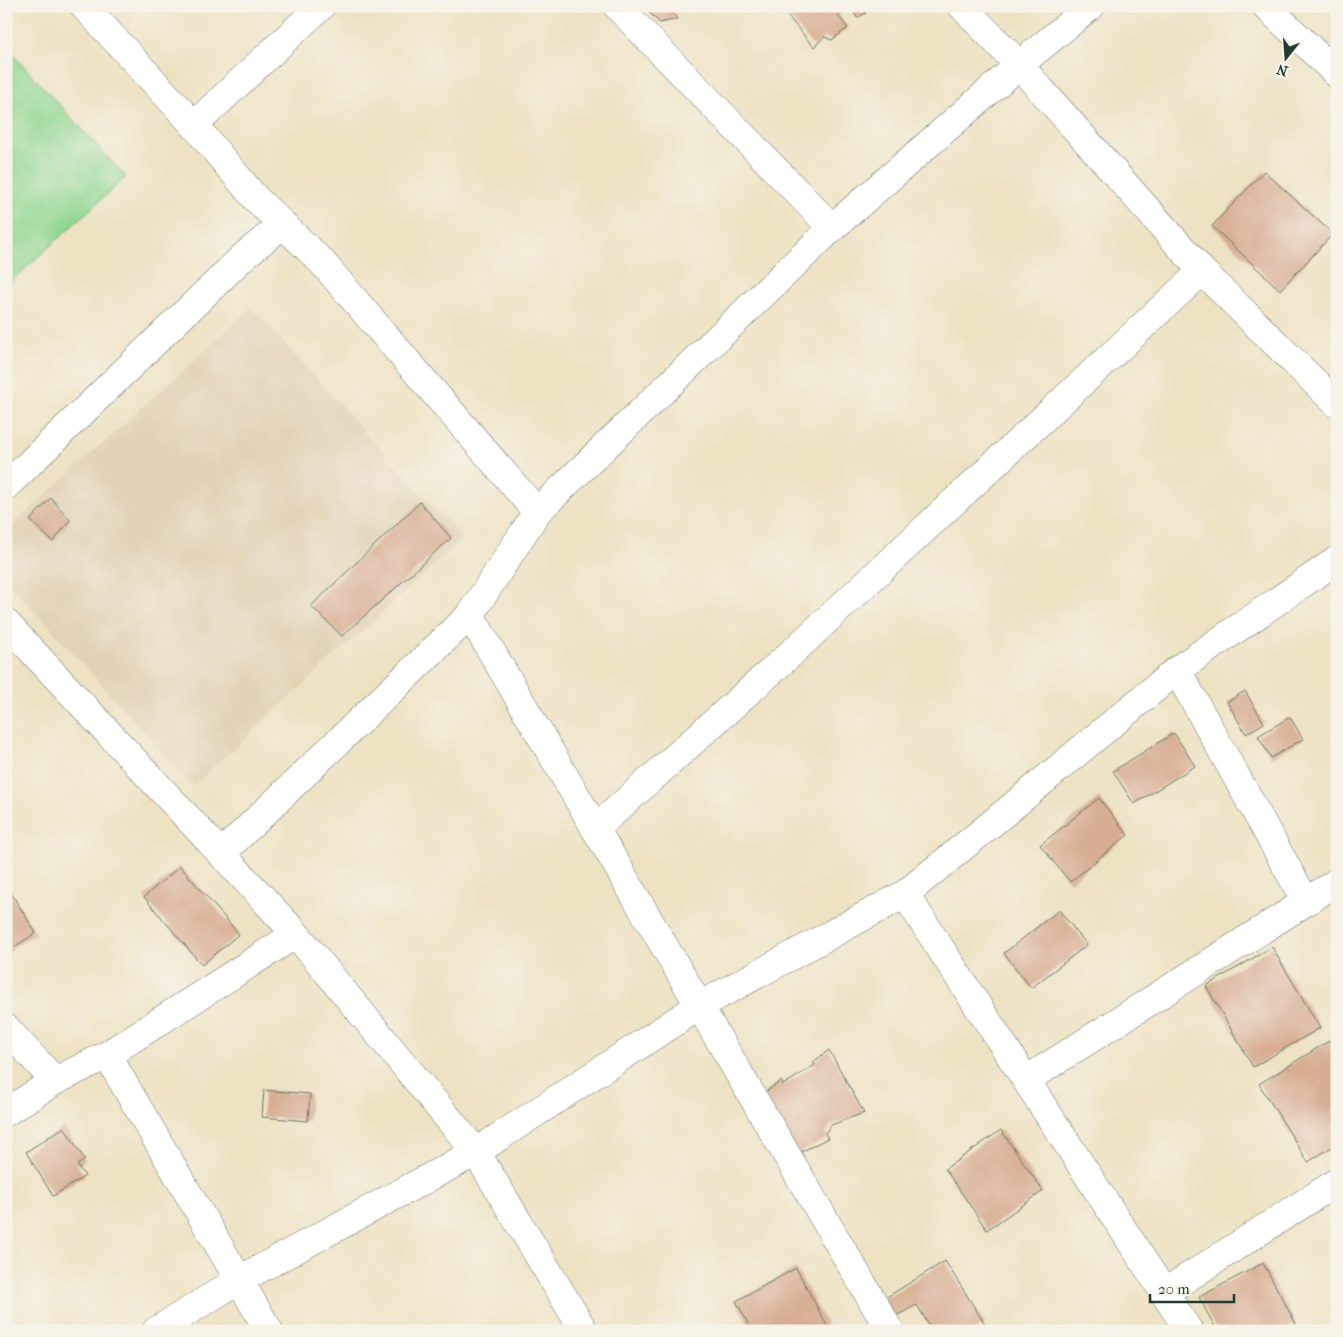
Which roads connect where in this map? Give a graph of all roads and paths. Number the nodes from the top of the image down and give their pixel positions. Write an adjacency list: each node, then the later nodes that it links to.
1 (84, 6): 9 (street)
2 (321, 6): 9 (street)
3 (617, 6): 11 (street)
4 (962, 6): 7 (street)
5 (1090, 6): 7 (street)
6 (1266, 6): 8 (street)
7 (1019, 65): 11 (street); 12 (street)
8 (1337, 74)
9 (194, 125): 10 (street)
10 (282, 225): 14 (street); 15 (street)
11 (832, 228): 15 (street)
12 (1202, 271): 13 (street); 20 (street)
13 (1337, 404)
14 (6, 486)
15 (537, 512): 17 (street)
16 (1337, 560): 19 (street)
17 (470, 615): 20 (street); 21 (street)
18 (6, 623): 21 (street)
19 (1177, 670): 23 (street); 24 (street)
20 (596, 830): 26 (street)
21 (222, 853): 25 (street)
22 (1337, 882): 24 (street)
23 (905, 894): 26 (street); 29 (street)
24 (1306, 902): 29 (street)
25 (296, 934): 28 (street); 32 (street)
26 (699, 1006): 32 (street); 39 (street)
27 (6, 1028): 30 (street)
28 (107, 1055): 30 (street); 34 (street)
29 (1026, 1080): 35 (street)
30 (55, 1081): 31 (street)
31 (6, 1112)
32 (476, 1152): 34 (street); 38 (street)
33 (1337, 1182): 35 (street)
34 (239, 1280): 36 (street); 37 (street)
35 (1165, 1292): 40 (street)
36 (156, 1331)
37 (269, 1331)
38 (584, 1331)
39 (890, 1331)
40 (1189, 1331)

